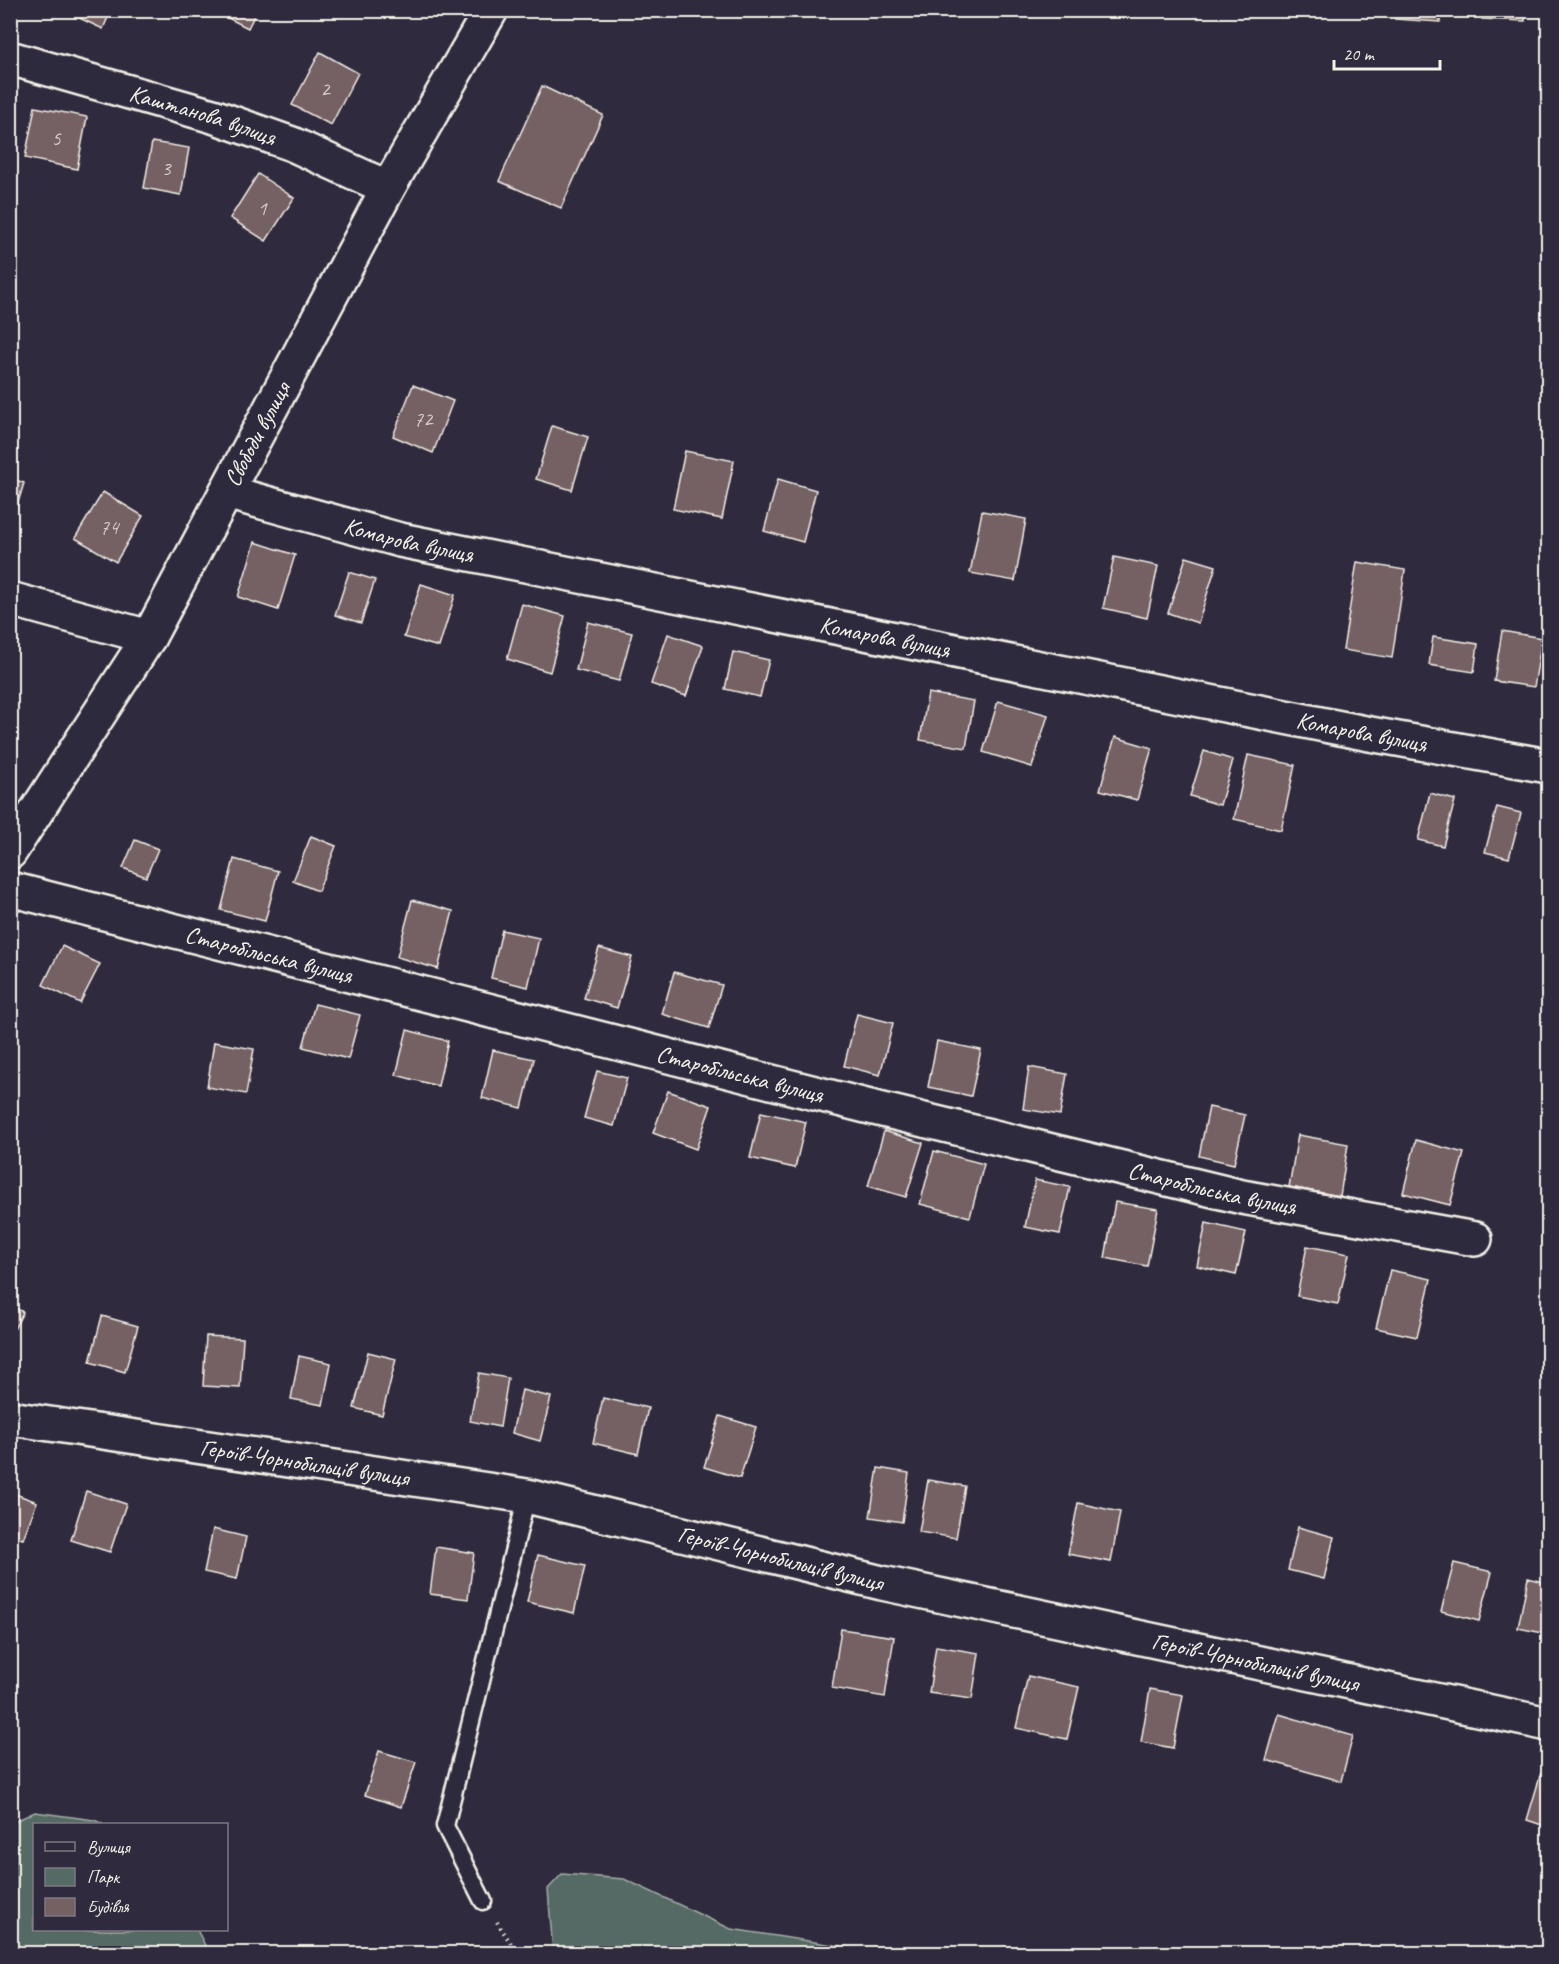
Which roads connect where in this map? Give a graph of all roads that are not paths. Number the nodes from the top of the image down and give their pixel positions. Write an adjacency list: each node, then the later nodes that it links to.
1 (491, 10): 3 (street, Свободи вулиця)
2 (10, 58): 3 (street, Каштанова вулиця)
3 (388, 188): 4 (street, Свободи вулиця)
4 (226, 492): 6 (street, Свободи вулиця); 7 (street, Комарова вулиця)
5 (10, 599): 6 (street)
6 (149, 637): 8 (street, Свободи вулиця)
7 (1548, 766)
8 (10, 852)
9 (10, 889): 10 (street, Старобільська вулиця)
10 (1474, 1239)
11 (10, 1418): 12 (street, Героїв-Чорнобильців вулиця)
12 (527, 1496): 13 (street, Героїв-Чорнобильців вулиця); 14 (lane)
13 (1548, 1724)
14 (483, 1901)

